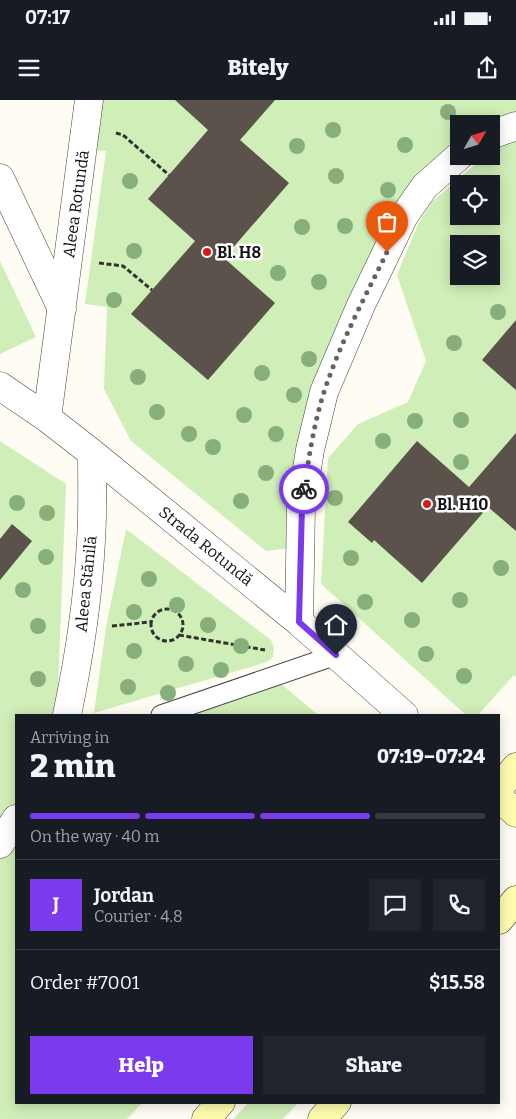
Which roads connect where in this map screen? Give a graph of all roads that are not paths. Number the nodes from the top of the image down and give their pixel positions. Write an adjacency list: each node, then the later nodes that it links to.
1 (90, 100): 6 (street, Aleea Rotundă)
2 (516, 126): 3 (street)
3 (500, 132)
4 (450, 164): 10 (street)
5 (0, 178): 6 (street, Aleea Rotundă)
6 (62, 309): 8 (street, Aleea Rotundă)
7 (0, 386): 8 (street, Strada Rotundă)
8 (47, 418): 9 (street, Strada Rotundă)
9 (92, 453): 10 (street, Strada Rotundă); 12 (street, Aleea Stănilă)
10 (299, 622): 11 (street, Strada Rotundă)
11 (336, 655): 13 (lane); 14 (street, Strada Rotundă)
12 (67, 714)
13 (163, 714)
14 (403, 714)
15 (516, 768): 16 (main road)
16 (500, 787)
17 (500, 799): 18 (main road)
18 (516, 813)
19 (15, 820): 20 (street)
20 (0, 844)
21 (516, 900): 22 (main road)
22 (500, 919)
23 (219, 1104): 25 (main road)
24 (335, 1104): 26 (main road)
25 (206, 1119)
26 (322, 1119)

